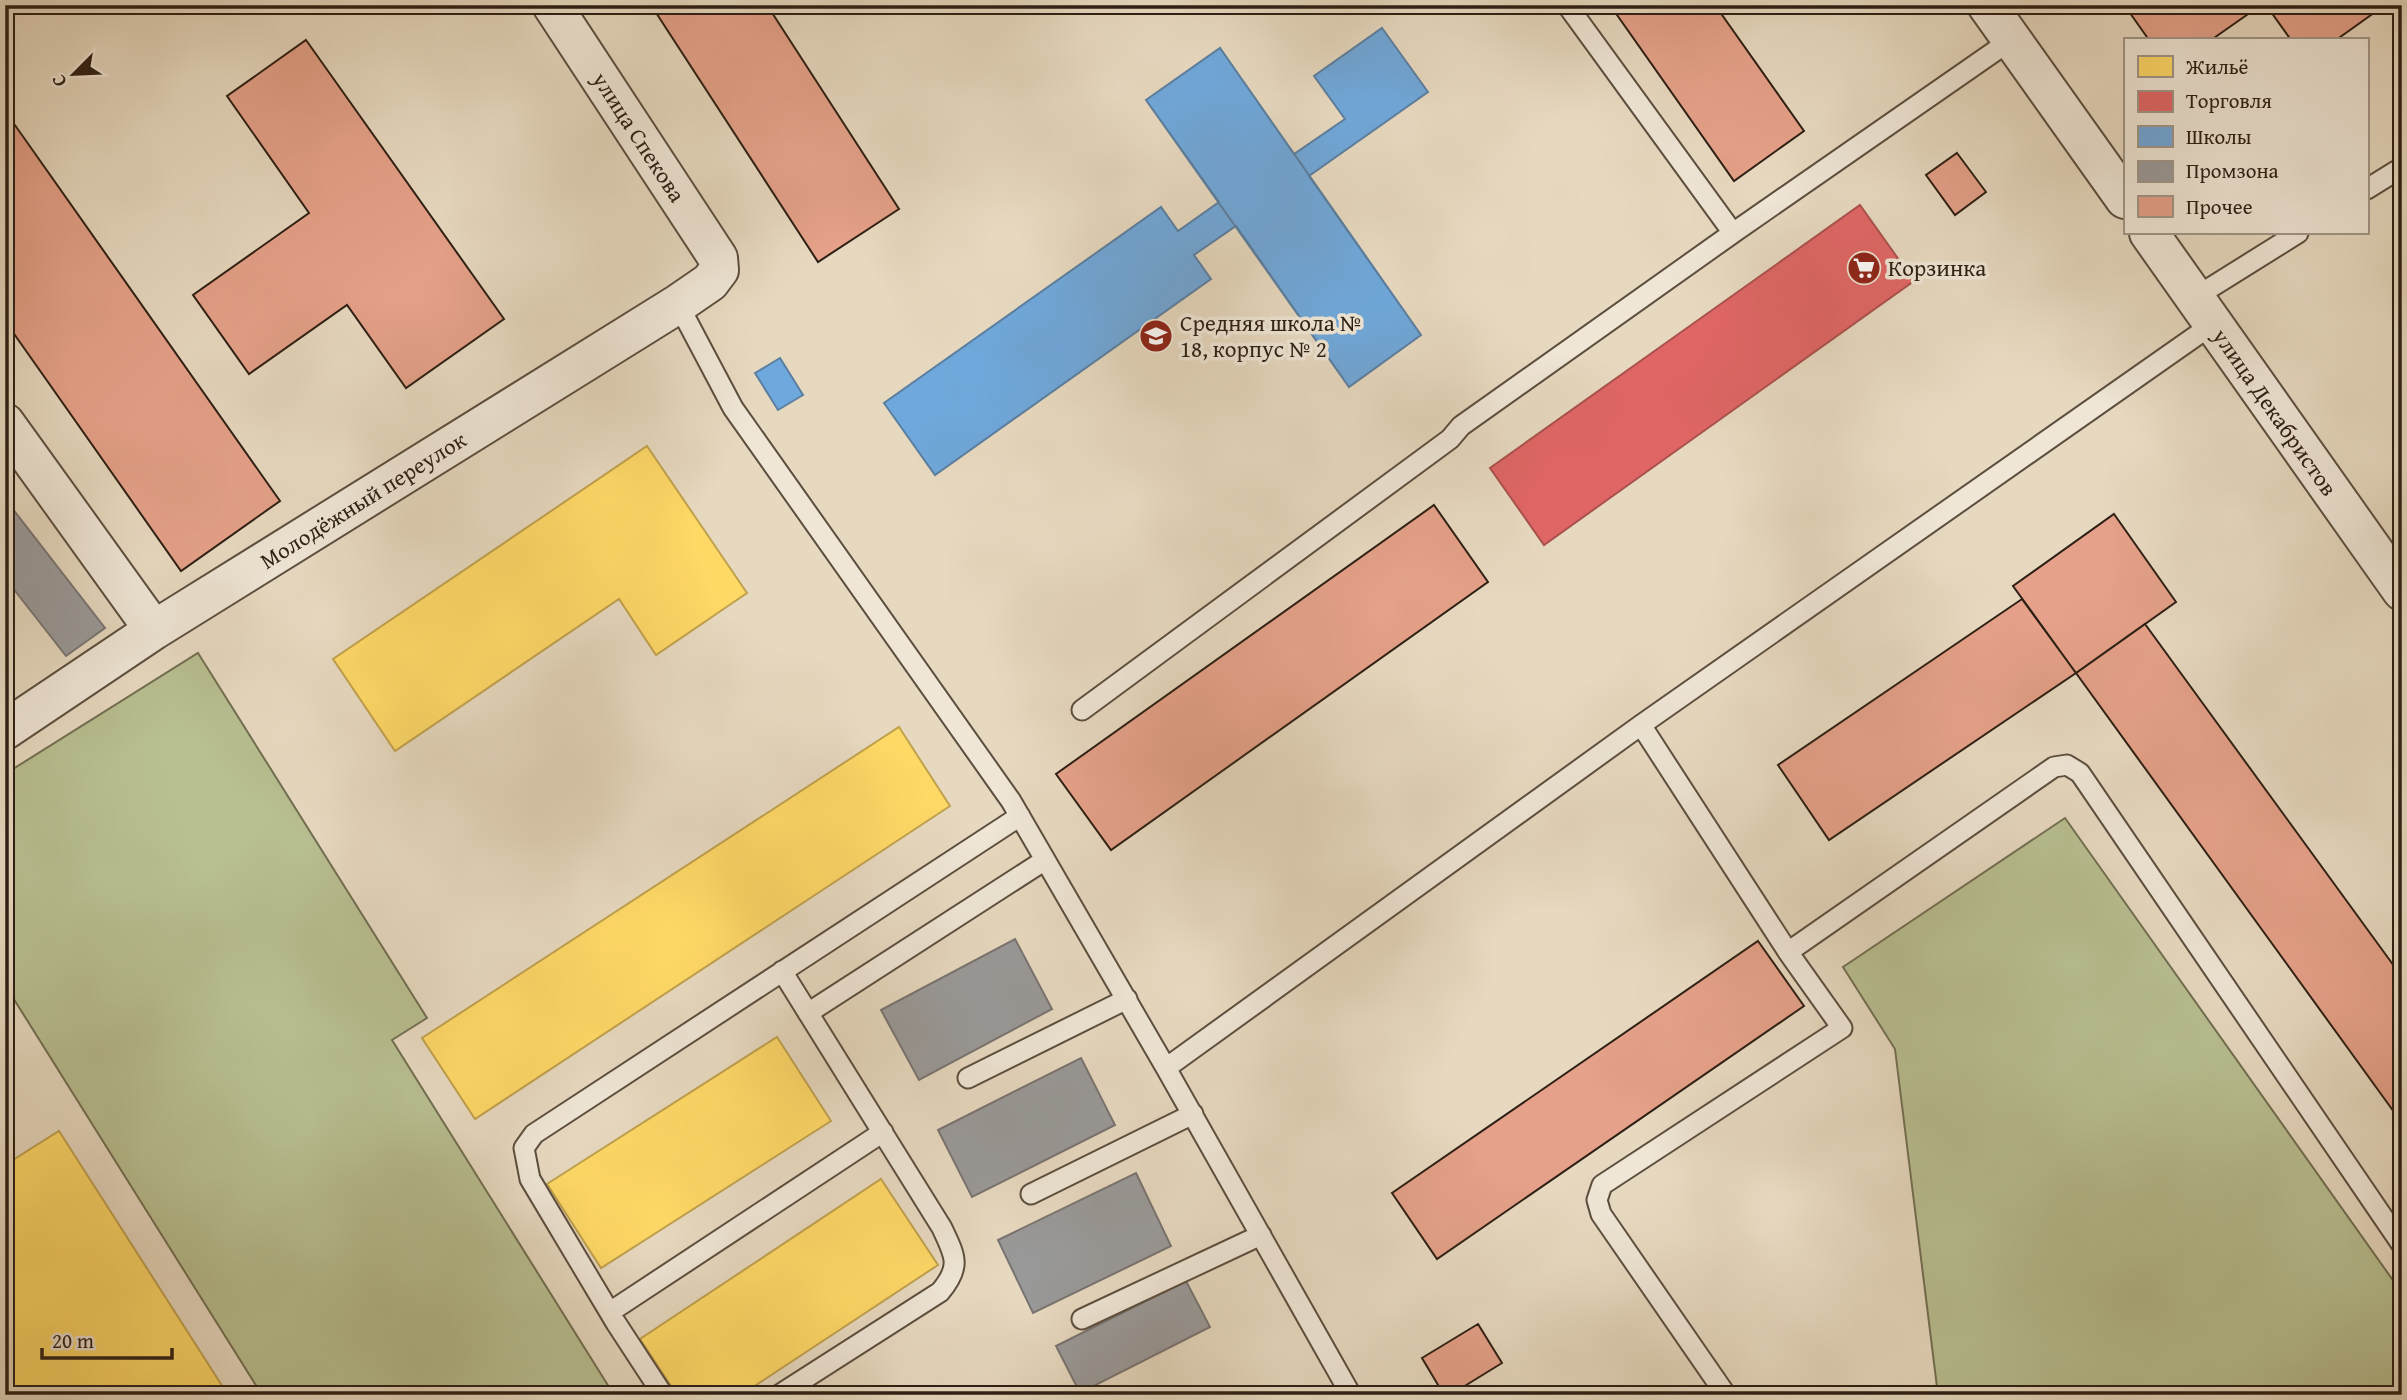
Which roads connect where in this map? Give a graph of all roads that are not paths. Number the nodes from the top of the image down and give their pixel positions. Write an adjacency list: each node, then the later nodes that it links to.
1 (552, 5): 11 (street, улица Спекова)
2 (1567, 5): 8 (lane)
3 (1987, 5): 4 (street)
4 (2011, 40): 7 (street); 8 (lane)
5 (2400, 169): 6 (lane)
6 (2368, 188)
7 (2124, 193)
8 (1733, 233): 17 (lane)
9 (2150, 234): 13 (street, улица Декабристов)
10 (2297, 234): 13 (lane)
11 (719, 270): 12 (street, Молодёжный переулок)
12 (678, 304): 16 (street, Молодёжный переулок); 20 (lane)
13 (2204, 311): 15 (street, улица Декабристов); 18 (lane)
14 (5, 423): 16 (street)
15 (2402, 591)
16 (154, 630): 19 (street, Молодёжный переулок)
17 (1082, 710)
18 (1641, 725): 22 (lane); 26 (lane)
19 (5, 730)
20 (1020, 816): 21 (lane); 23 (lane)
21 (1045, 860): 24 (lane); 25 (lane)
22 (1788, 952): 32 (lane); 38 (lane)
23 (782, 971): 25 (lane); 33 (lane)
24 (1126, 999): 26 (lane); 27 (lane)
25 (808, 1013): 29 (lane)
26 (1166, 1068): 28 (lane)
27 (968, 1078)
28 (1193, 1114): 30 (lane); 31 (lane)
29 (883, 1132): 33 (lane); 36 (lane)
30 (1031, 1194)
31 (1261, 1235): 34 (lane); 37 (lane)
32 (2402, 1245)
33 (610, 1312): 35 (lane)
34 (1082, 1319)
35 (663, 1395)
36 (779, 1395)
37 (1351, 1395)
38 (1726, 1395)

